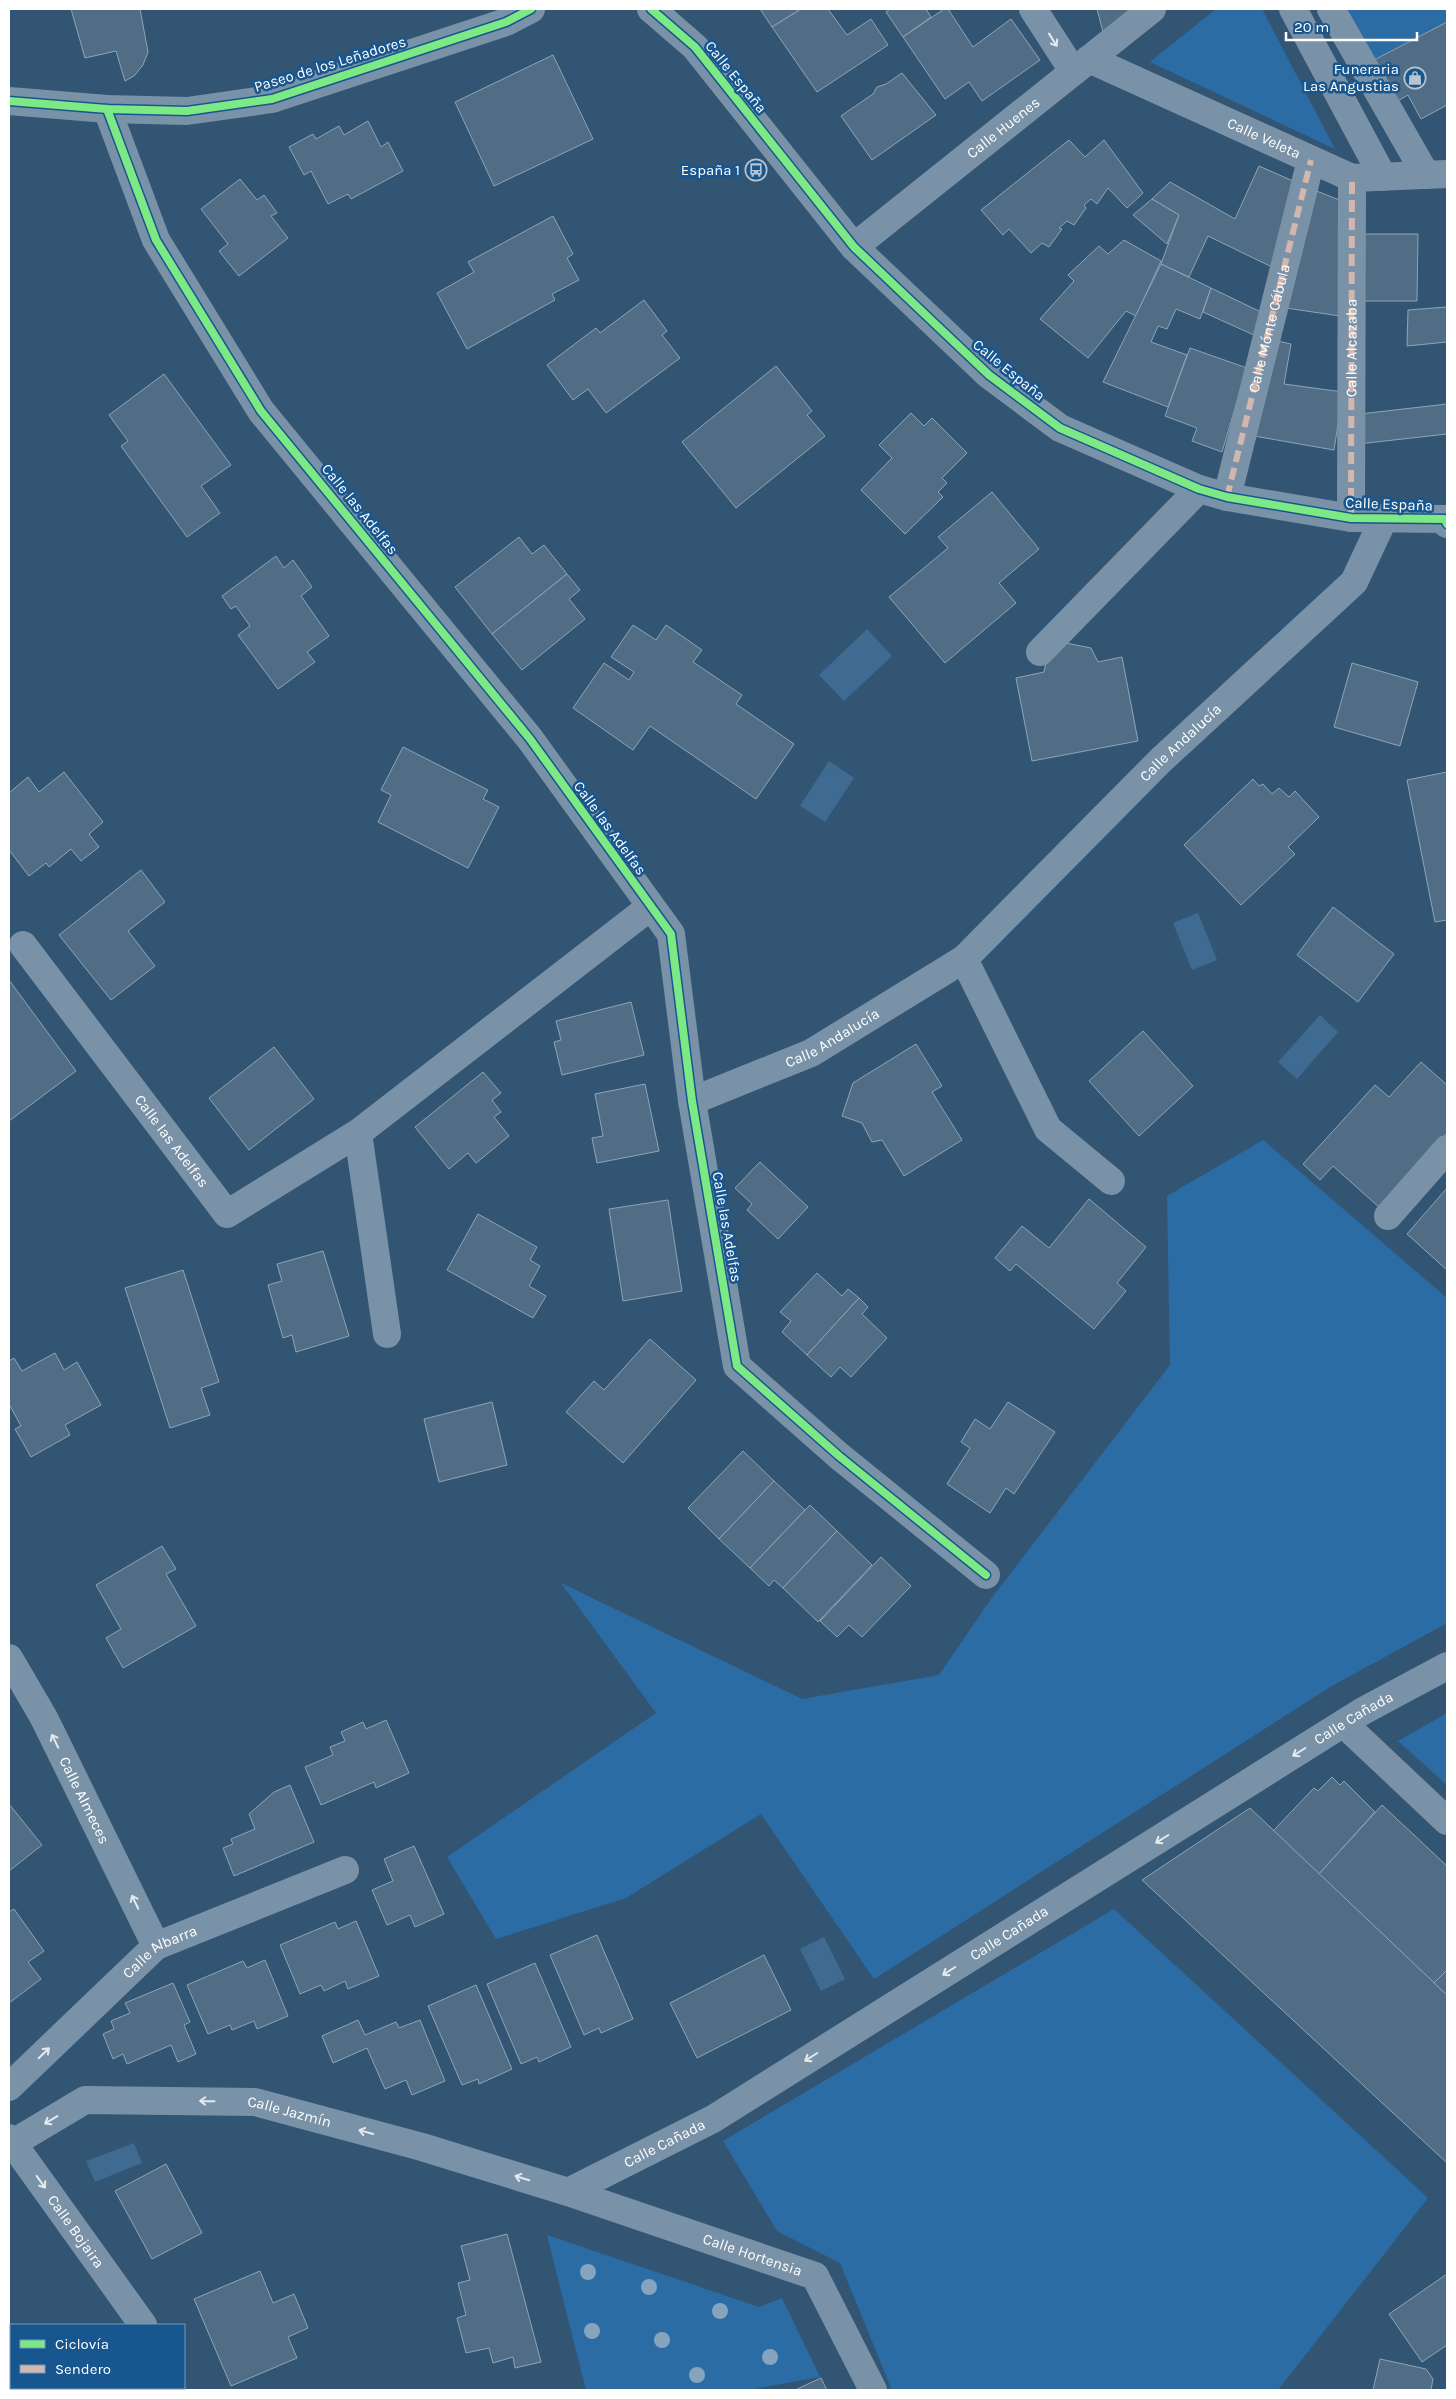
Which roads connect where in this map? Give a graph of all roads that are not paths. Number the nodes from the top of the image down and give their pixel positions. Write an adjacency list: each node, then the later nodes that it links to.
1 (531, 9): 9 (street, Paseo de los Leñadores)
2 (651, 9): 14 (street, Calle España)
3 (1033, 9): 7 (street, one-way to 7)
4 (1152, 9): 7 (street, Calle Huenes)
5 (1293, 9): 12 (street)
6 (1331, 9): 11 (street)
7 (1081, 65): 10 (street, Calle Veleta); 14 (street, Calle Huenes)
8 (9, 100): 9 (street, Paseo de los Leñadores)
9 (108, 109): 21 (street, Calle las Adelfas)
10 (1311, 160): 13 (street, Calle Veleta); 16 (street, Calle Mónte Cábula)
11 (1437, 175): 12 (street, Calle Veleta)
12 (1383, 177): 13 (street, Calle Veleta)
13 (1352, 178): 17 (street, Calle Alcazaba)
14 (854, 247): 15 (street, Calle España)
15 (1199, 488): 16 (street, Calle España); 20 (street)
16 (1227, 498): 17 (street, Calle España)
17 (1351, 518): 18 (street, Calle España)
18 (1384, 518): 19 (street, Calle España); 23 (street, Calle Andalucía)
19 (1446, 520)
20 (1040, 652)
21 (650, 906): 24 (street, Calle las Adelfas); 25 (street, Calle las Adelfas)
22 (23, 945): 25 (street, Calle las Adelfas)
23 (964, 959): 24 (street, Calle Andalucía); 27 (street)
24 (692, 1101): 30 (street, Calle las Adelfas)
25 (358, 1132): 29 (street)
26 (1447, 1148): 28 (street)
27 (1111, 1181)
28 (1388, 1216)
29 (387, 1334)
30 (986, 1575)
31 (9, 1658): 36 (street, Calle Almeces, one-way to 31)
32 (1447, 1666): 33 (street, Calle Cañada)
33 (1344, 1724): 34 (street); 39 (street, Calle Cañada, one-way to 39)
34 (1447, 1821)
35 (345, 1870): 36 (street, Calle Albarra)
36 (156, 1946): 37 (street, Calle Albarra, one-way to 36)
37 (9, 2087)
38 (10, 2143): 39 (street, Calle Jazmín, one-way to 38); 40 (street, Calle Bojaira, one-way to 40)
39 (568, 2192): 41 (street, Calle Hortensia)
40 (142, 2324)
41 (873, 2390)

